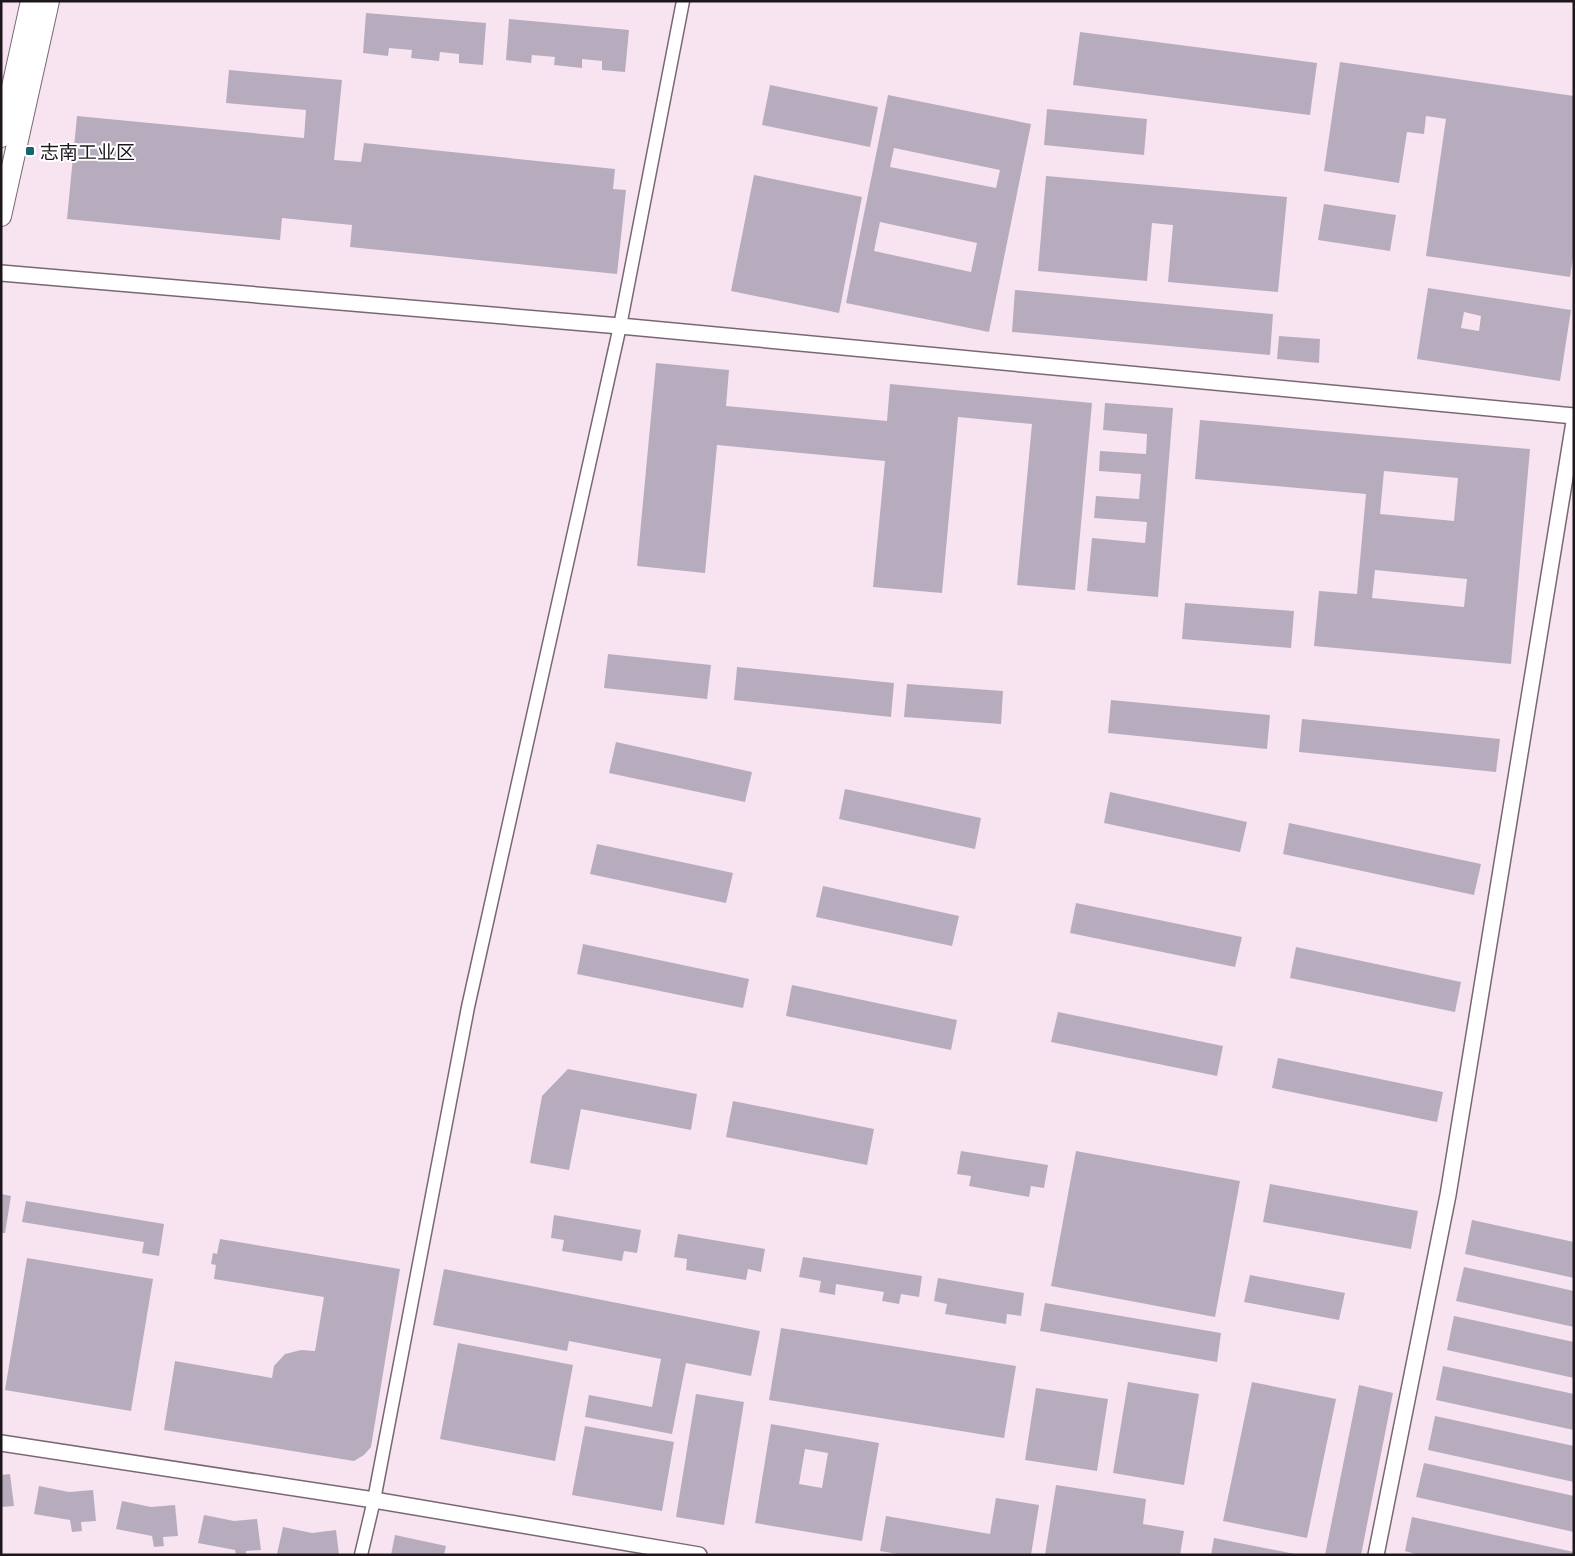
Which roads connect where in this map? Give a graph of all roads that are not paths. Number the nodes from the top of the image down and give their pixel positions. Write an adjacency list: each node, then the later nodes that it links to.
1 (30, 1): 4 (main road)
2 (49, 1): 5 (main road)
3 (683, 1): 7 (street)
4 (1, 136)
5 (1, 216)
6 (1, 273): 7 (street)
7 (620, 326): 8 (street); 11 (street)
8 (1574, 416)
9 (1574, 422): 14 (street)
10 (1, 1443): 11 (street)
11 (374, 1500): 12 (street); 13 (street)
12 (361, 1555)
13 (699, 1555)
14 (1376, 1555)

